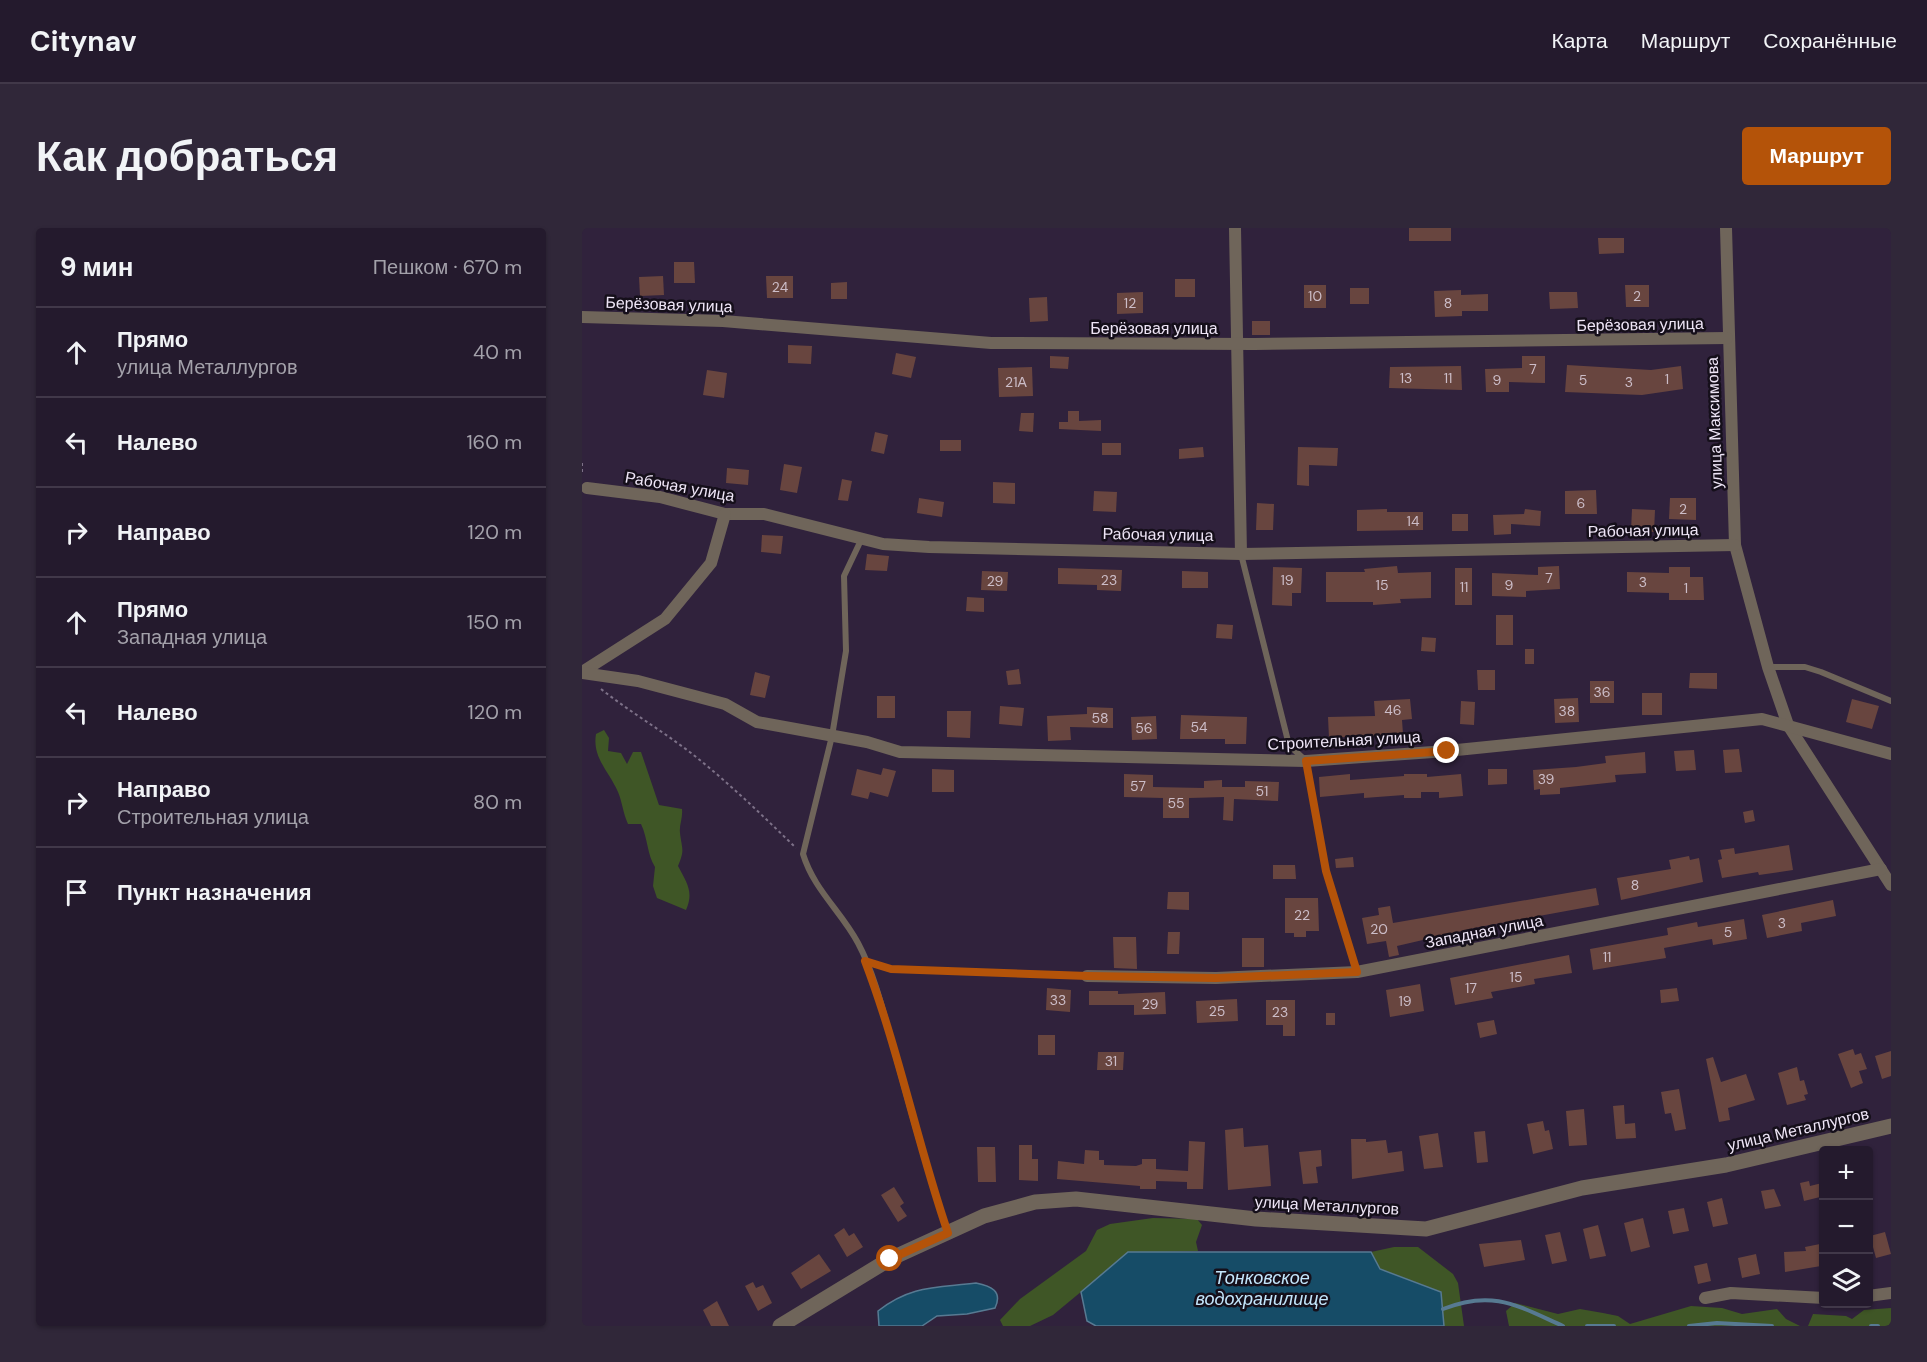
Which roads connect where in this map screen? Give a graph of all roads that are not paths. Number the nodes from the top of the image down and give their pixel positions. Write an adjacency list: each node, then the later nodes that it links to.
1 (1235, 228): 5 (street)
2 (1726, 228): 4 (street, улица Максимова)
3 (582, 317): 5 (street, Берёзовая улица)
4 (1727, 338): 5 (street, Берёзовая улица); 9 (street, улица Максимова)
5 (1237, 345): 10 (street)
6 (587, 488): 7 (street, Рабочая улица)
7 (725, 514): 8 (street, Рабочая улица); 12 (street)
8 (862, 538): 10 (street, Рабочая улица); 15 (lane)
9 (1735, 545): 10 (street, Рабочая улица); 11 (street, улица Максимова)
10 (1241, 554): 17 (lane)
11 (1768, 667): 13 (lane); 14 (street, улица Максимова)
12 (582, 672): 15 (street, Строительная улица)
13 (1891, 701)
14 (1788, 725): 16 (street, Строительная улица); 17 (street, Строительная улица); 18 (street, улица Максимова)
15 (832, 736): 17 (street, Строительная улица); 23 (lane)
16 (1891, 754)
17 (1306, 761): 20 (lane)
18 (1881, 869): 19 (street, улица Максимова); 20 (street, Западная улица)
19 (1891, 885)
20 (1357, 972): 21 (street, Западная улица)
21 (1088, 976)
22 (1891, 1126): 23 (street, улица Металлургов)
23 (948, 1233): 28 (street, улица Металлургов)
24 (1891, 1293): 25 (street)
25 (1873, 1295)
26 (1705, 1298): 27 (street)
27 (1819, 1298)
28 (780, 1326)

